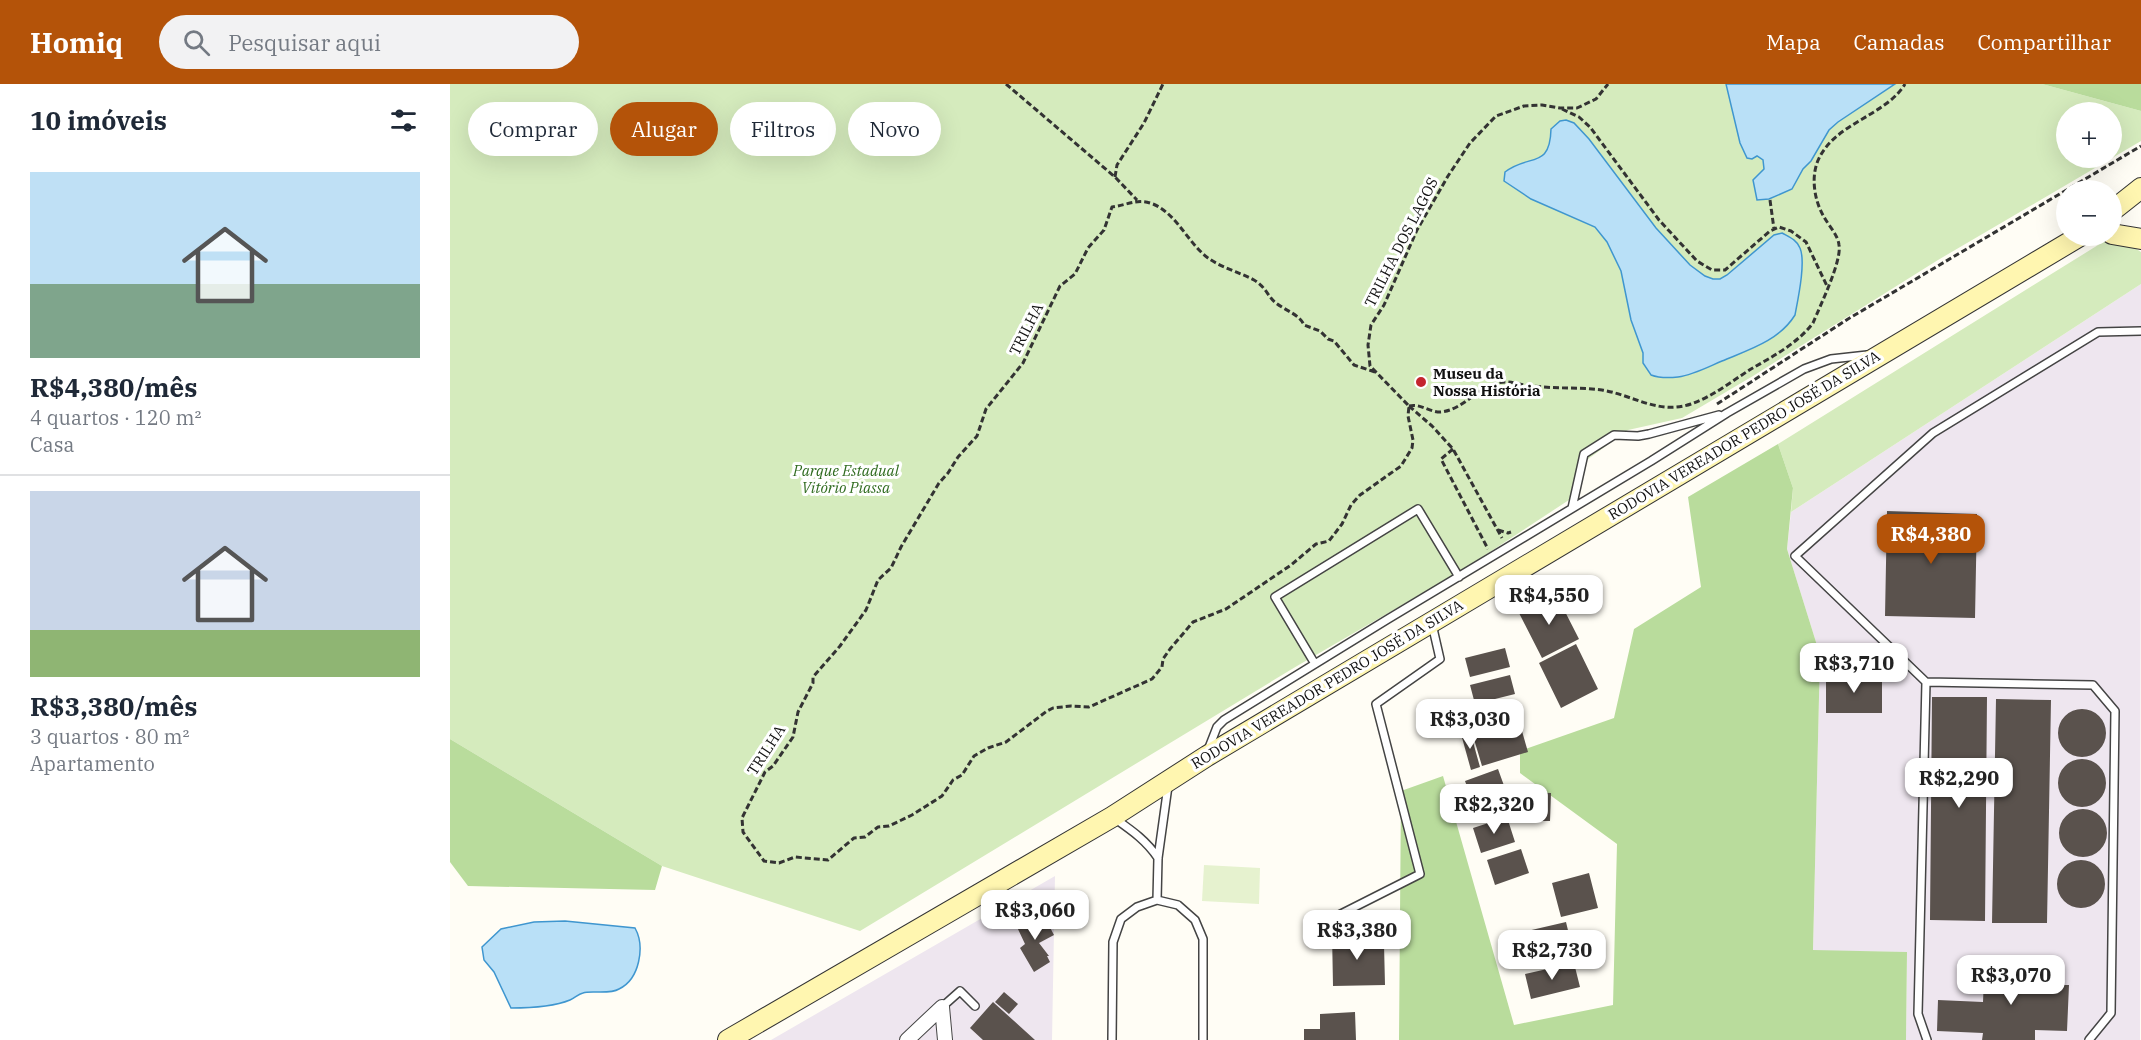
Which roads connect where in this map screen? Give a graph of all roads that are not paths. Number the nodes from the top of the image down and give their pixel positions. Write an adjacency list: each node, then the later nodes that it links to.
1 (2141, 188): 2 (main road)
2 (2122, 203)
3 (2122, 236): 4 (main road)
4 (2141, 240)
5 (2063, 246): 7 (main road, RODOVIA VEREADOR PEDRO JOSÉ DA SILVA)
6 (2141, 331): 13 (lane)
7 (1882, 353): 8 (lane); 11 (main road, RODOVIA VEREADOR PEDRO JOSÉ DA SILVA)
8 (1727, 412): 9 (lane); 9 (lane)
9 (1572, 508): 10 (lane)
10 (1459, 578): 12 (lane); 12 (lane)
11 (1431, 621): 14 (main road, RODOVIA VEREADOR PEDRO JOSÉ DA SILVA); 19 (lane)
12 (1315, 664): 14 (lane)
13 (1926, 682): 27 (lane); 28 (lane)
14 (1207, 756): 15 (main road, RODOVIA VEREADOR PEDRO JOSÉ DA SILVA)
15 (1169, 780): 16 (main road, RODOVIA VEREADOR PEDRO JOSÉ DA SILVA); 17 (lane)
16 (1112, 817): 17 (lane); 22 (main road, RODOVIA VEREADOR PEDRO JOSÉ DA SILVA)
17 (1158, 858): 18 (lane)
18 (1156, 900): 25 (lane); 26 (lane)
19 (1325, 922)
20 (975, 1006): 21 (lane)
21 (942, 1007): 23 (street); 24 (street)
22 (728, 1040)
23 (907, 1040)
24 (945, 1040)
25 (1112, 1040)
26 (1203, 1040)
27 (1927, 1040)
28 (2089, 1040)

